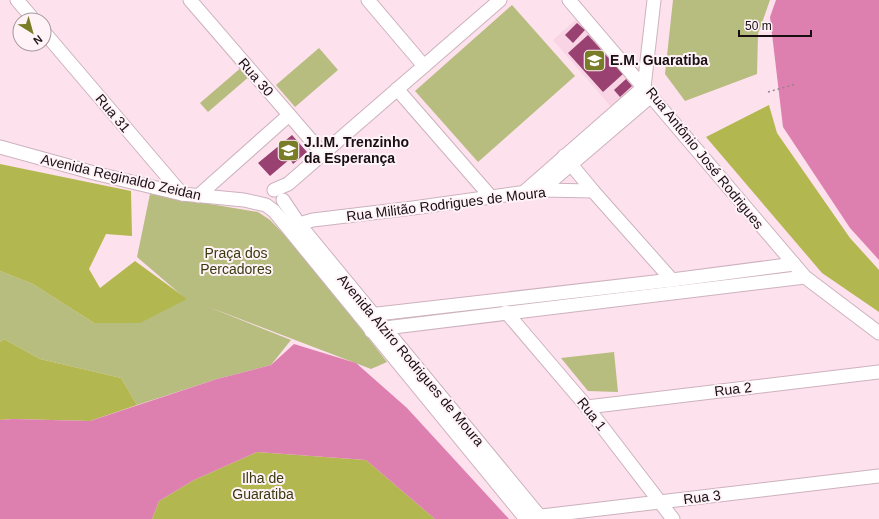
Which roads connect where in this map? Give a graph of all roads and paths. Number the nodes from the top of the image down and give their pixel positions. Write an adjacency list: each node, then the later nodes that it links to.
1 (17, 0): 7 (street)
2 (190, 0): 14 (street, Rua 30)
3 (368, 0): 9 (street)
4 (500, 0): 9 (street)
5 (569, 0): 12 (street)
6 (654, 0): 12 (street, Rua Antônio José Rodrigues)
7 (27, 12)
8 (52, 41): 22 (street, Rua 31)
9 (424, 66): 11 (street)
10 (796, 84): 13 (path)
11 (397, 89): 16 (street); 24 (street)
12 (648, 92): 17 (street); 28 (street, Rua Antônio José Rodrigues)
13 (768, 92)
14 (289, 115): 16 (street, Rua 30); 18 (street)
15 (0, 147): 22 (street, Avenida Reginaldo Zeidan)
16 (323, 154): 26 (street)
17 (568, 161): 19 (street); 20 (street); 21 (street)
18 (214, 182): 23 (street); 25 (street)
19 (542, 190): 20 (street, Rua Militão Rodrigues de Moura); 21 (street, Rua Militão Rodrigues de Moura)
20 (593, 191): 30 (street)
21 (523, 193): 24 (street, Rua Militão Rodrigues de Moura)
22 (182, 194): 23 (street, Avenida Reginaldo Zeidan)
23 (198, 196): 25 (street, Avenida Reginaldo Zeidan)
24 (491, 197): 27 (street, Rua Militão Rodrigues de Moura)
25 (229, 199): 26 (street, Avenida Reginaldo Zeidan)
26 (274, 199): 27 (street, Avenida Alziro Rodrigues de Moura)
27 (300, 232): 32 (street, Avenida Alziro Rodrigues de Moura)
28 (794, 264): 29 (street, Rua Antônio José Rodrigues); 30 (street)
29 (805, 277): 31 (street); 35 (street, Rua Antônio José Rodrigues)
30 (672, 280): 32 (street)
31 (506, 312): 33 (street); 39 (street, Rua 1)
32 (367, 315): 33 (street, Avenida Alziro Rodrigues de Moura); 34 (street, Avenida Alziro Rodrigues de Moura)
33 (385, 328): 34 (street); 36 (street, Avenida Alziro Rodrigues de Moura)
34 (371, 331): 37 (street, Avenida Alziro Rodrigues de Moura)
35 (879, 332)
36 (401, 348): 37 (street); 42 (street, Avenida Alziro Rodrigues de Moura)
37 (389, 353): 43 (street, Avenida Alziro Rodrigues de Moura)
38 (879, 372): 39 (street, Rua 2)
39 (587, 406): 41 (street, Rua 1)
40 (879, 476): 41 (street, Rua 3)
41 (660, 502): 42 (street, Rua 3); 44 (street, Rua 1)
42 (541, 518): 43 (street, Rua 3)
43 (526, 519)
44 (673, 519)

